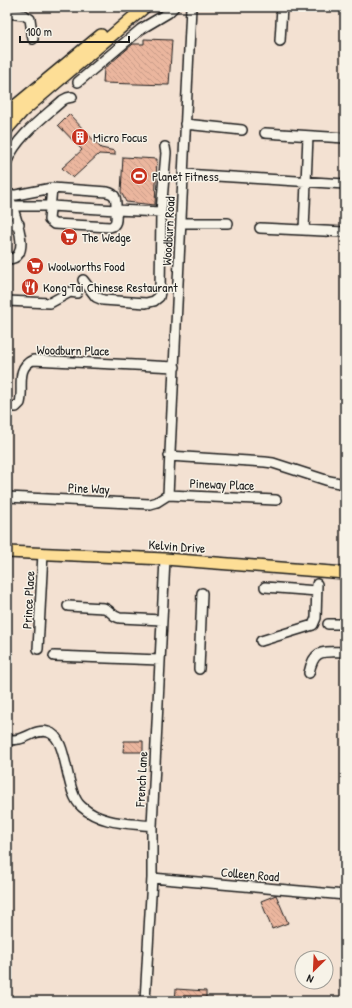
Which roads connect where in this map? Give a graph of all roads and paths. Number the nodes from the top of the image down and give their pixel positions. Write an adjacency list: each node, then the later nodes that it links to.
1 (134, 7): 11 (main road)
2 (145, 7): 13 (main road)
3 (174, 7): 9 (street)
4 (191, 7): 12 (street, Woodburn Road)
5 (282, 7): 8 (street)
6 (7, 13): 7 (street)
7 (33, 39)
8 (280, 41)
9 (78, 82)
10 (72, 97): 19 (street)
11 (7, 115)
12 (185, 124): 14 (street); 20 (street, Woodburn Road)
13 (7, 129)
14 (242, 130)
15 (265, 133): 16 (street)
16 (308, 136): 17 (street); 21 (street)
17 (345, 138)
18 (165, 147): 28 (street)
19 (7, 161)
20 (184, 174): 21 (street); 29 (street, Woodburn Road)
21 (306, 182): 22 (street); 34 (street)
22 (345, 184)
23 (52, 188): 24 (street); 25 (street); 27 (street)
24 (9, 195): 26 (street)
25 (51, 206): 26 (street); 27 (street); 27 (street)
26 (10, 207): 32 (street)
27 (116, 210): 28 (street)
28 (161, 212): 37 (street)
29 (181, 223): 30 (street); 40 (street, Woodburn Road)
30 (228, 223)
31 (7, 224): 32 (street)
32 (19, 224): 36 (street)
33 (260, 228): 34 (street)
34 (304, 230): 35 (street)
35 (345, 232)
36 (7, 259)
37 (82, 280)
38 (77, 293): 39 (street)
39 (7, 301)
40 (175, 367): 41 (street, Woodburn Place); 42 (street, Woodburn Road)
41 (7, 406)
42 (169, 456): 43 (street); 44 (street, Woodburn Road)
43 (345, 484)
44 (168, 495): 45 (street, Pine Way); 46 (street, Pineway Place)
45 (7, 497)
46 (276, 500)
47 (7, 552): 48 (main road, Kelvin Drive)
48 (43, 553): 49 (main road, Kelvin Drive); 58 (street, Prince Place)
49 (165, 559): 50 (main road, Kelvin Drive); 54 (street, French Lane)
50 (345, 573)
51 (265, 586): 57 (street)
52 (202, 593): 62 (street)
53 (68, 606): 54 (street)
54 (162, 620): 61 (street, French Lane)
55 (328, 624): 56 (street)
56 (345, 624)
57 (261, 641)
58 (38, 649)
59 (345, 652): 63 (street)
60 (54, 656): 61 (street)
61 (160, 660): 65 (street, French Lane)
62 (199, 669)
63 (310, 673)
64 (7, 740): 65 (street)
65 (152, 826): 66 (street, French Lane)
66 (152, 878): 67 (street, Colleen Road); 68 (street, French Lane)
67 (345, 895)
68 (145, 1001)

